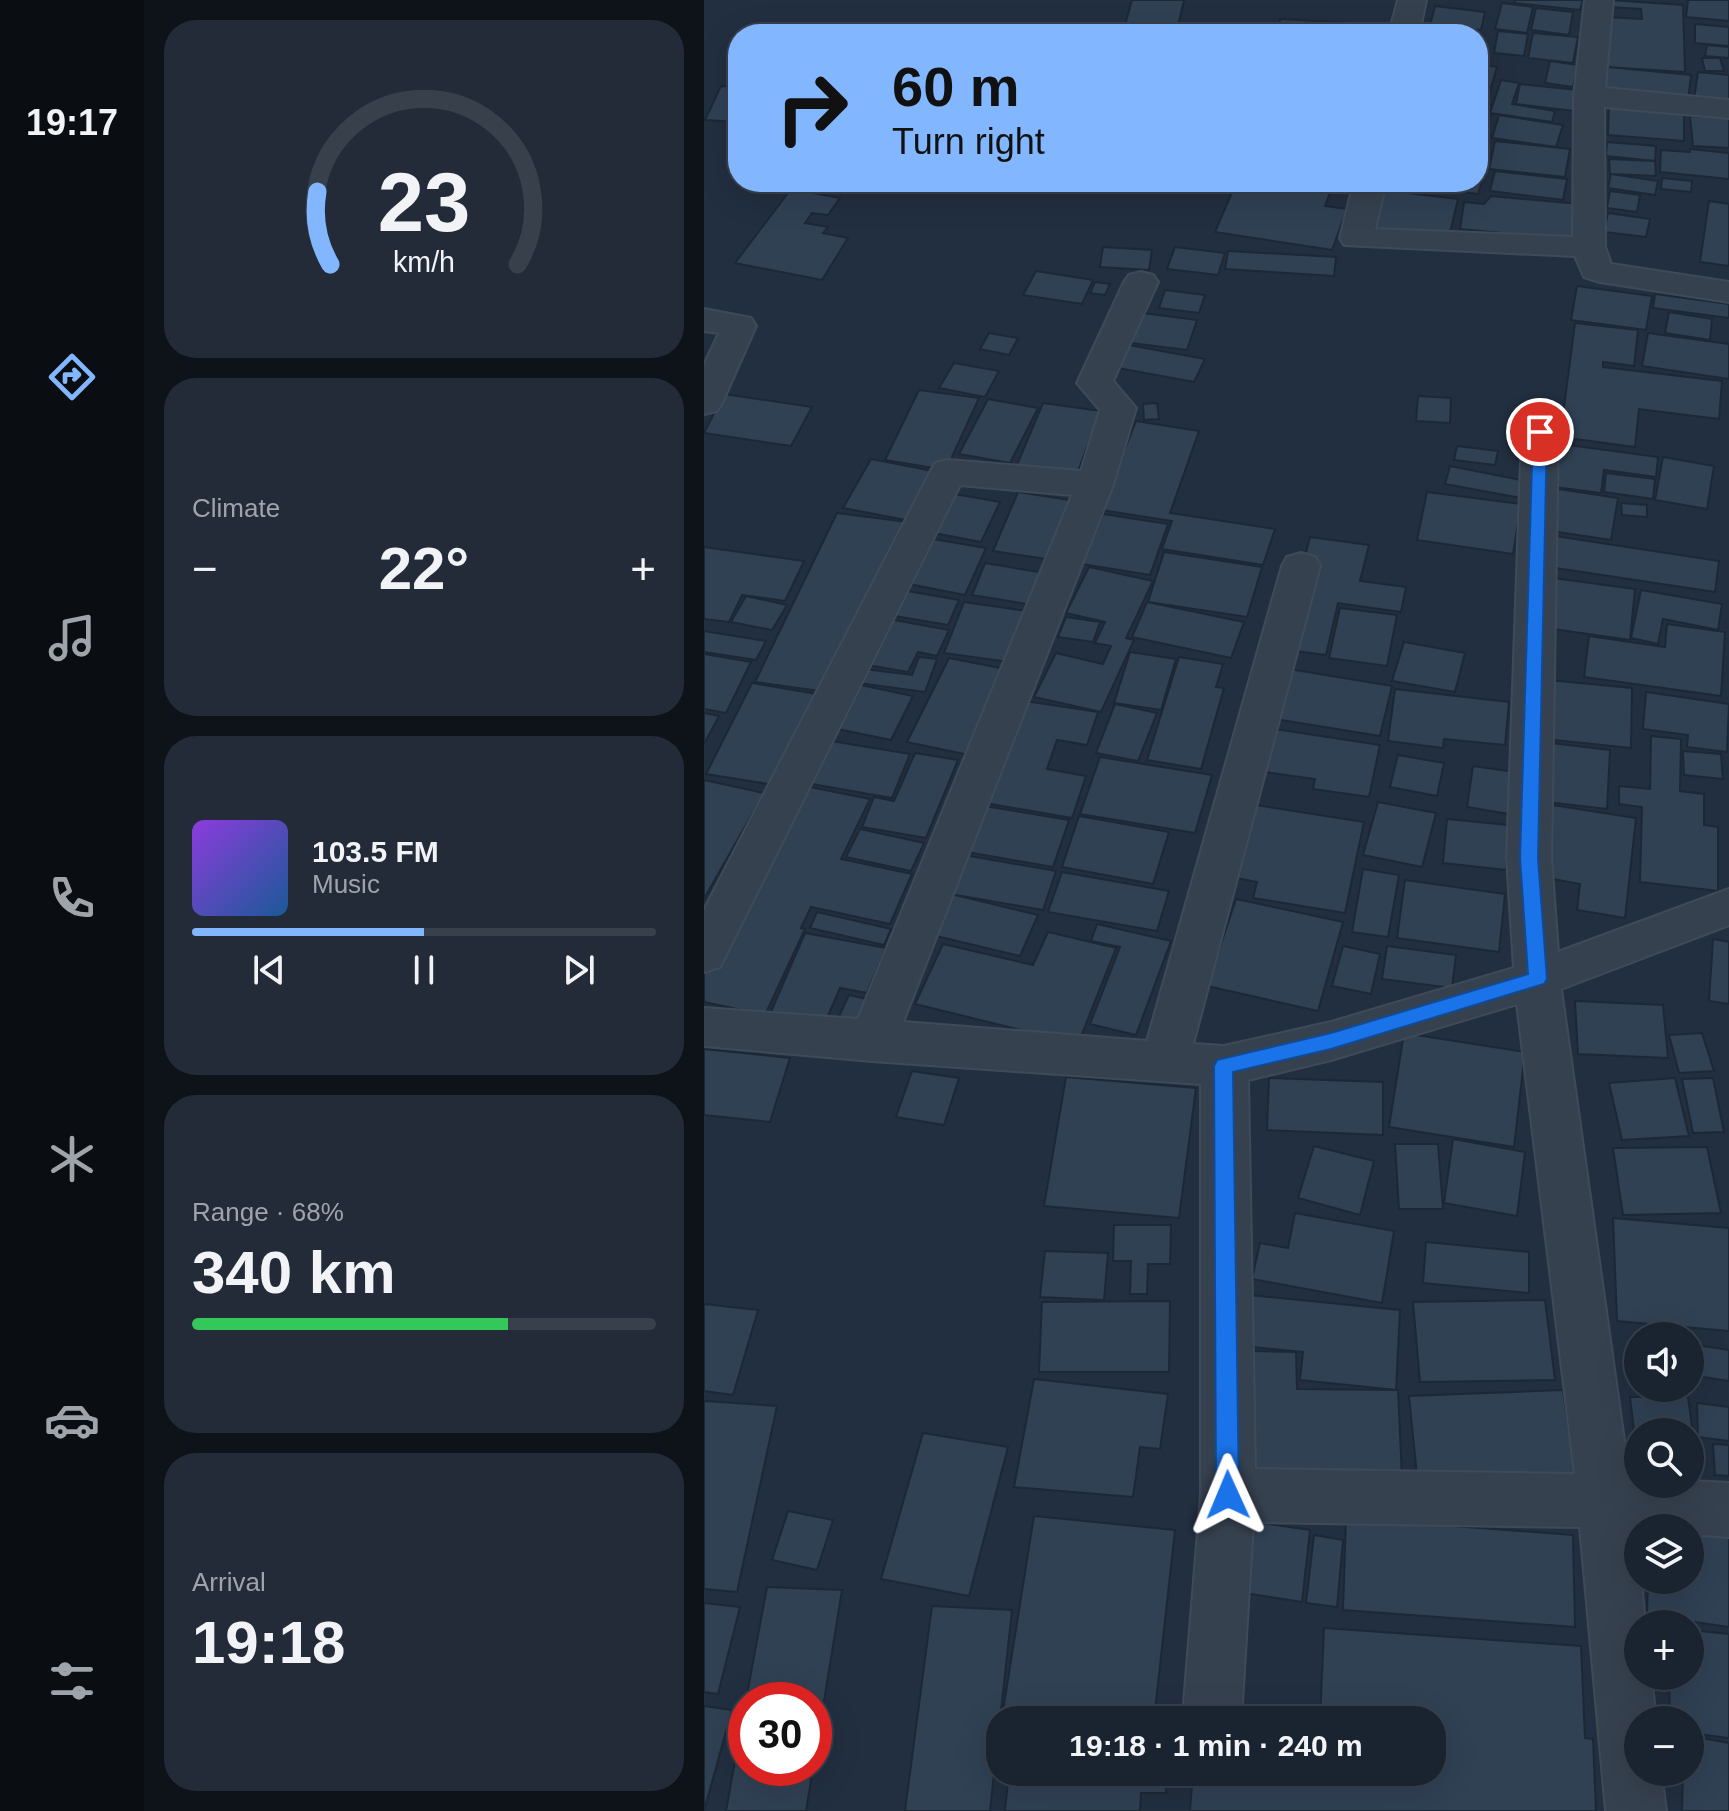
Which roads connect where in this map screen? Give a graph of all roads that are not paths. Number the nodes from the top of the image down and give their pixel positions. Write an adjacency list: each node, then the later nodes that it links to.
1 (1412, 0): 3 (street)
2 (1599, 0): 4 (street)
3 (1406, 24)
4 (1589, 96): 5 (street); 7 (street)
5 (1729, 109)
6 (1368, 192): 7 (street)
7 (1589, 247): 9 (street)
8 (1141, 282): 13 (street)
9 (1729, 292)
10 (704, 320): 11 (street)
11 (704, 403)
12 (1540, 432): 17 (street)
13 (1095, 485): 16 (street); 19 (street)
14 (1301, 566): 20 (street)
15 (1729, 907): 17 (street)
16 (704, 954)
17 (1537, 979): 21 (street); 23 (street)
18 (704, 1027): 19 (street)
19 (872, 1042): 20 (street)
20 (1165, 1061): 21 (street)
21 (1224, 1066): 22 (street)
22 (1228, 1495): 23 (street); 25 (street)
23 (1605, 1501): 24 (street); 26 (street)
24 (1729, 1510)
25 (1213, 1703)
26 (1636, 1811)

